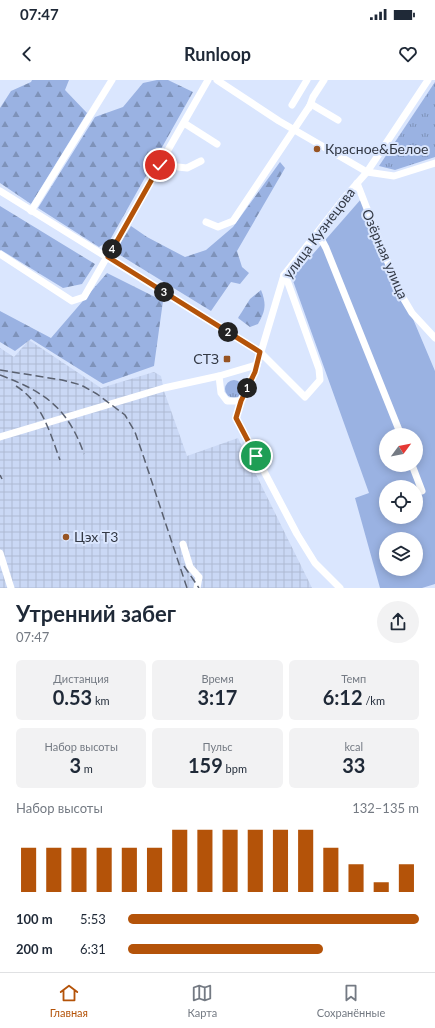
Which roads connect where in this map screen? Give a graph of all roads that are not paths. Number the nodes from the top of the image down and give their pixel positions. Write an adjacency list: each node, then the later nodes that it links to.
1 (112, 80): 19 (street)
2 (208, 80): 10 (street)
3 (216, 80): 11 (street)
4 (307, 80): 8 (street)
5 (324, 80): 7 (street)
6 (428, 80): 16 (street, улица Кузнецова)
7 (311, 104): 9 (street); 11 (street)
8 (292, 105)
9 (338, 120)
10 (184, 123): 12 (street); 15 (street)
11 (295, 130): 16 (street); 20 (street)
12 (217, 144)
13 (201, 161): 15 (street)
14 (435, 164): 16 (street)
15 (160, 165): 23 (street)
16 (367, 172): 17 (street, улица Кузнецова)
17 (357, 184): 21 (street, улица Кузнецова); 25 (street, Озёрная улица)
18 (0, 191): 19 (street)
19 (31, 211): 23 (street)
20 (206, 222)
21 (318, 234): 24 (street, улица Кузнецова); 30 (street)
22 (0, 254): 23 (street)
23 (108, 257): 26 (street)
24 (284, 275): 26 (street, улица Кузнецова); 26 (street)
25 (435, 338)
26 (260, 352): 27 (street, улица Кузнецова)
27 (256, 365): 28 (street); 29 (street, улица Кузнецова)
28 (219, 376): 29 (street); 31 (street)
29 (241, 401): 36 (street, улица Кузнецова)
30 (398, 428)
31 (0, 437)
32 (183, 544): 35 (street)
33 (0, 553): 34 (street)
34 (11, 588)
35 (197, 588)
36 (340, 588)

